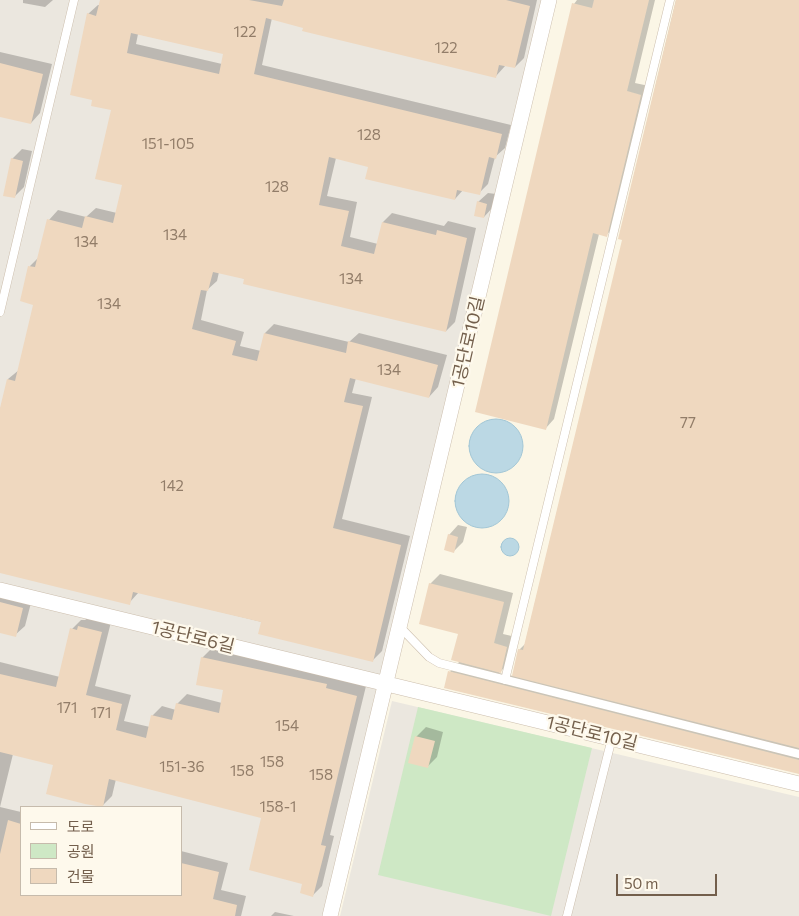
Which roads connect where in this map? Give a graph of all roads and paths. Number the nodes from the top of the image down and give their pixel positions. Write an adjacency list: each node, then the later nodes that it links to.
1 (74, 0): 4 (lane)
2 (548, 0): 6 (street, 1공단로10길)
3 (670, 0): 7 (lane)
4 (0, 312)
5 (0, 590): 8 (street, 1공단로6길)
6 (400, 627): 7 (lane); 8 (street, 1공단로10길)
7 (505, 680): 10 (lane)
8 (385, 683): 9 (street, 1공단로10길); 12 (street, 1공단로10길)
9 (612, 738): 11 (street, 1공단로10길); 13 (lane)
10 (799, 754)
11 (799, 784)
12 (330, 916)
13 (567, 916)

